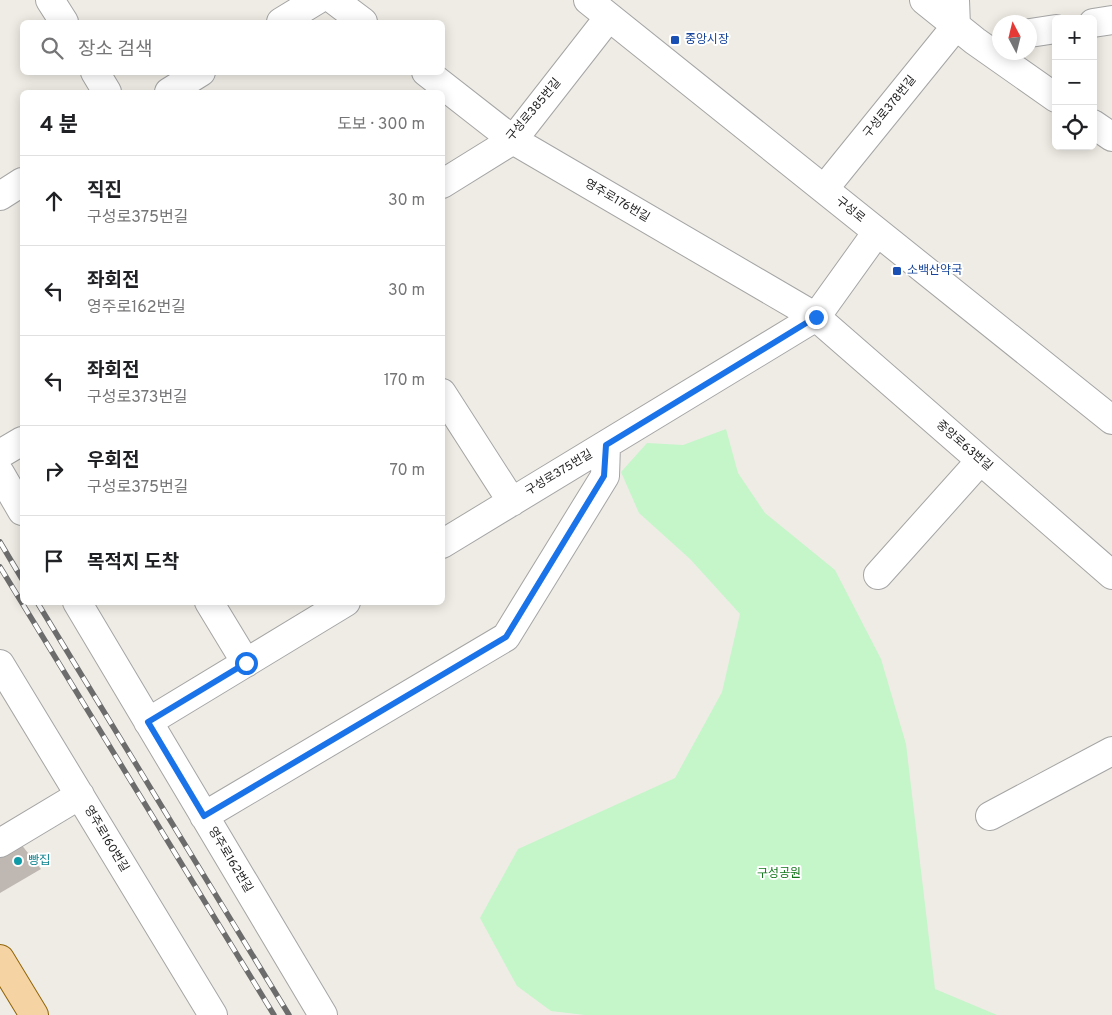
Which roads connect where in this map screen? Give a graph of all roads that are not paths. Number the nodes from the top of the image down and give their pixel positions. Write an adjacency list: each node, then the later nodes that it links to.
1 (50, 0): 7 (street)
2 (317, 0): 8 (street)
3 (334, 0): 9 (street)
4 (588, 0): 6 (street, 구성로)
5 (924, 0): 12 (street)
6 (609, 17): 23 (street, 구성로385번길); 26 (street, 구성로)
7 (63, 20)
8 (284, 20)
9 (360, 20)
10 (1112, 20): 11 (street)
11 (1097, 22)
12 (971, 26): 20 (street); 26 (street, 구성로378번길)
13 (1052, 29): 14 (street)
14 (1037, 32)
15 (97, 75): 18 (street)
16 (196, 75): 19 (street)
17 (430, 75): 23 (street, 영주로176번길)
18 (106, 90)
19 (172, 90)
20 (1052, 95)
21 (1097, 127): 22 (street)
22 (1112, 137)
23 (513, 140): 24 (street, 구성로385번길); 29 (street, 영주로176번길)
24 (445, 182)
25 (20, 183): 27 (street)
26 (824, 189): 28 (street, 구성로)
27 (0, 196)
28 (877, 232): 29 (street, 구성로375번길); 31 (street, 구성로)
29 (816, 317): 33 (street, 구성로375번길); 35 (street, 중앙로63번길)
30 (445, 398): 37 (street)
31 (1112, 420)
32 (20, 442): 34 (street)
33 (606, 445): 37 (street, 구성로375번길); 50 (street)
34 (0, 454)
35 (980, 461): 40 (street); 41 (street, 중앙로63번길)
36 (0, 473): 38 (street)
37 (512, 502): 39 (street, 구성로375번길)
38 (20, 508)
39 (445, 542)
40 (878, 575)
41 (1112, 575)
42 (79, 605): 47 (street, 영주로162번길)
43 (211, 605): 45 (street)
44 (341, 605): 45 (street)
45 (246, 663): 47 (street)
46 (0, 664): 49 (street, 영주로160번길)
47 (148, 722): 50 (street, 영주로162번길)
48 (1112, 750): 51 (street)
49 (80, 796): 52 (street); 55 (street, 영주로160번길)
50 (204, 816): 56 (street, 영주로162번길)
51 (990, 816)
52 (0, 843)
53 (0, 959): 54 (main road)
54 (34, 1015)
55 (213, 1015)
56 (323, 1015)

